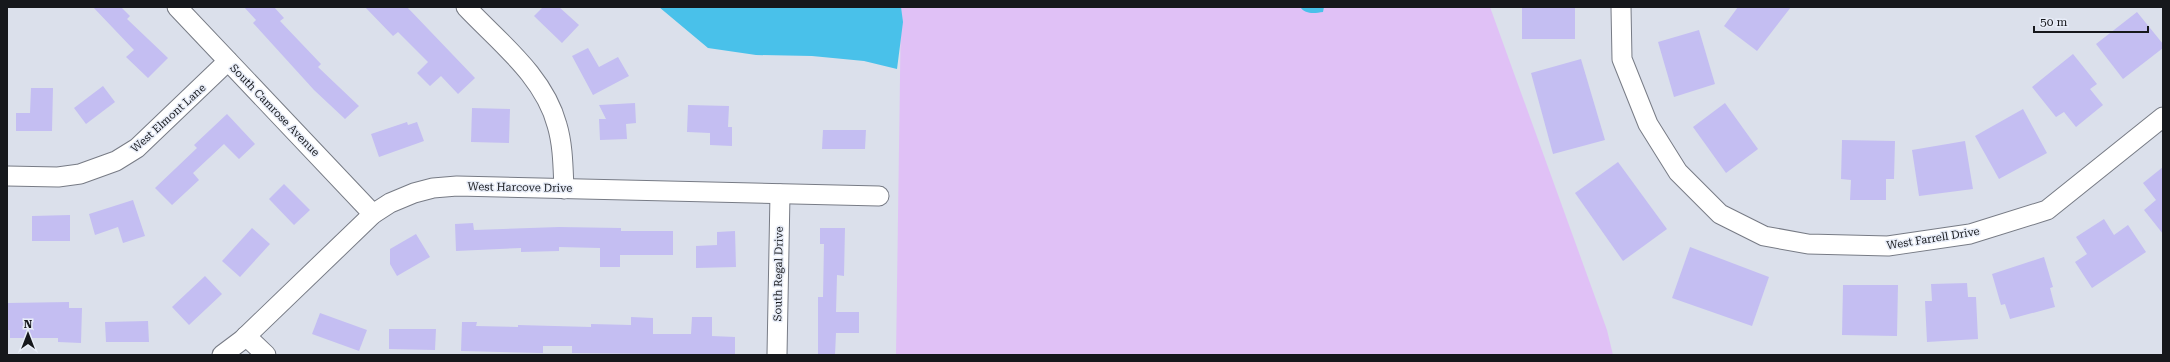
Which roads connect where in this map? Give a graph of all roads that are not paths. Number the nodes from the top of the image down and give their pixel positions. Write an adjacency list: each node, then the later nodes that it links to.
1 (177, 7): 4 (street, South Camrose Avenue)
2 (466, 7): 7 (street)
3 (1621, 7): 5 (street, West Farrell Drive)
4 (228, 61): 6 (street, West Elmont Lane); 10 (street, South Camrose Avenue)
5 (2163, 116)
6 (7, 176)
7 (564, 189): 8 (street, West Harcove Drive); 10 (street, West Harcove Drive)
8 (780, 194): 9 (street, West Harcove Drive); 14 (street, South Regal Drive)
9 (879, 196)
10 (373, 214): 11 (street, West Harcove Drive)
11 (246, 336): 12 (street, West Harcove Drive); 13 (street)
12 (222, 355)
13 (266, 355)
14 (777, 355)

